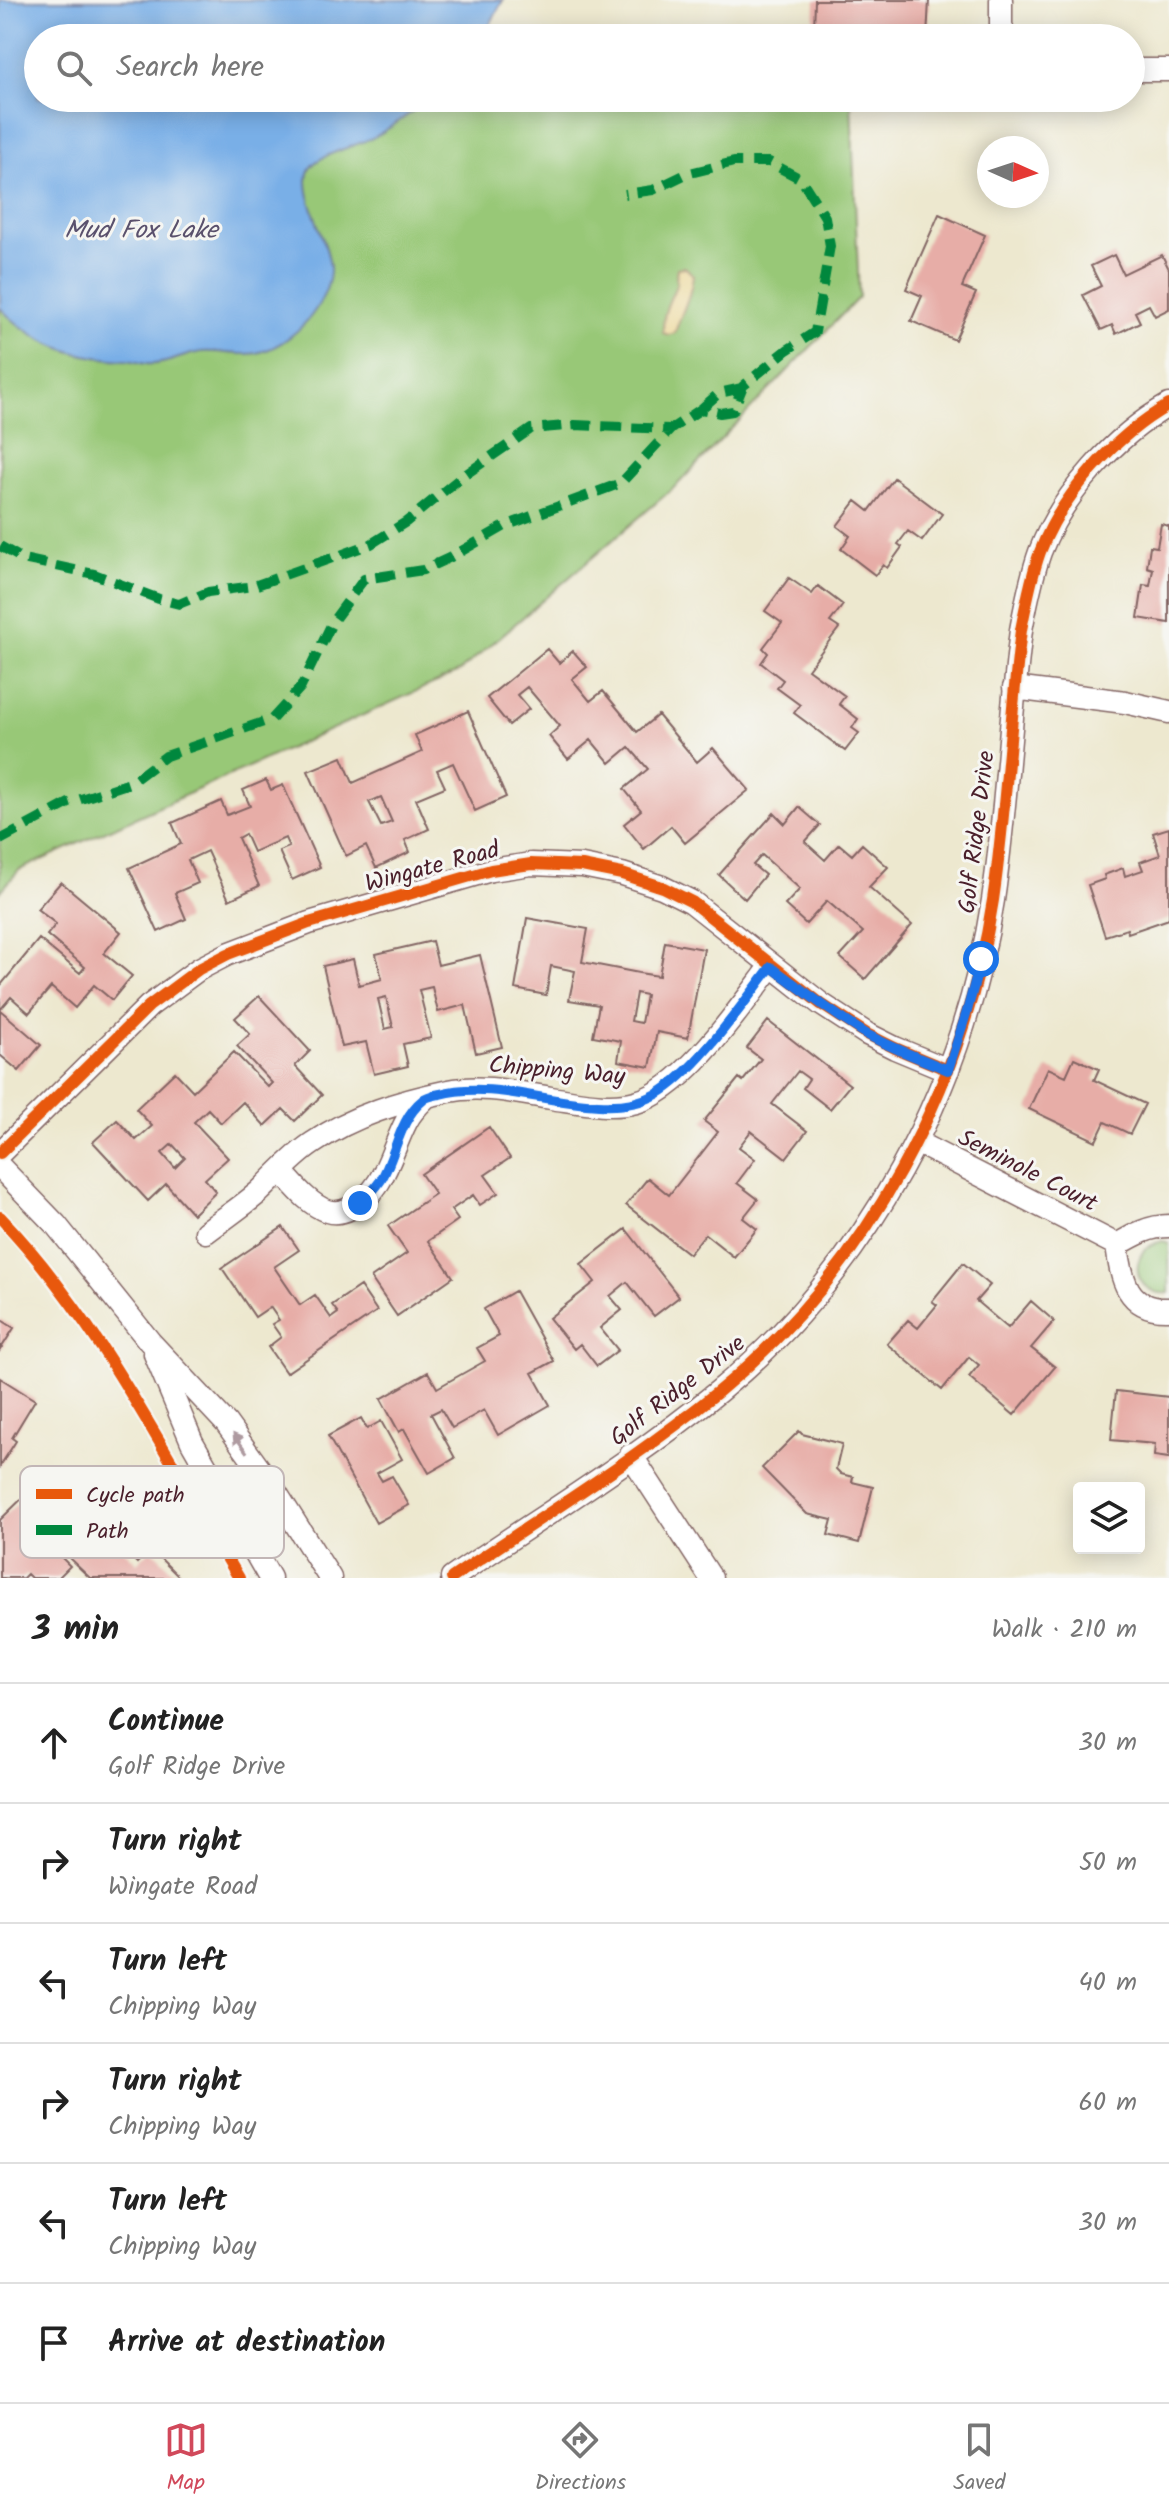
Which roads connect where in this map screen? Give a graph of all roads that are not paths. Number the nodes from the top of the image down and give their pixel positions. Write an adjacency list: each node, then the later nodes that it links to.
1 (1001, 0): 2 (street)
2 (1001, 24)
3 (1145, 70): 4 (street)
4 (1169, 70)
5 (1169, 405): 6 (street, Golf Ridge Drive)
6 (1014, 688): 7 (street); 9 (street, Golf Ridge Drive)
7 (1169, 712)
8 (771, 967): 9 (street, Wingate Road); 10 (street, Chipping Way); 12 (street, Wingate Road)
9 (948, 1070): 11 (street, Golf Ridge Drive)
10 (425, 1098): 14 (street, Chipping Way); 14 (street)
11 (916, 1142): 17 (street, Seminole Court); 20 (street, Golf Ridge Drive)
12 (0, 1153)
13 (0, 1167): 19 (street)
14 (281, 1171): 16 (street, Chipping Way)
15 (1169, 1226): 17 (street)
16 (206, 1232)
17 (1117, 1245): 18 (street)
18 (1169, 1309)
19 (150, 1342): 21 (street); 22 (street, one-way to 19)
20 (631, 1455): 27 (street, Golf Ridge Drive); 28 (street)
21 (206, 1466)
22 (257, 1466)
23 (284, 1505): 26 (street, one-way to 23)
24 (259, 1558): 25 (street)
25 (270, 1578)
26 (330, 1578)
27 (452, 1578)
28 (711, 1578)

